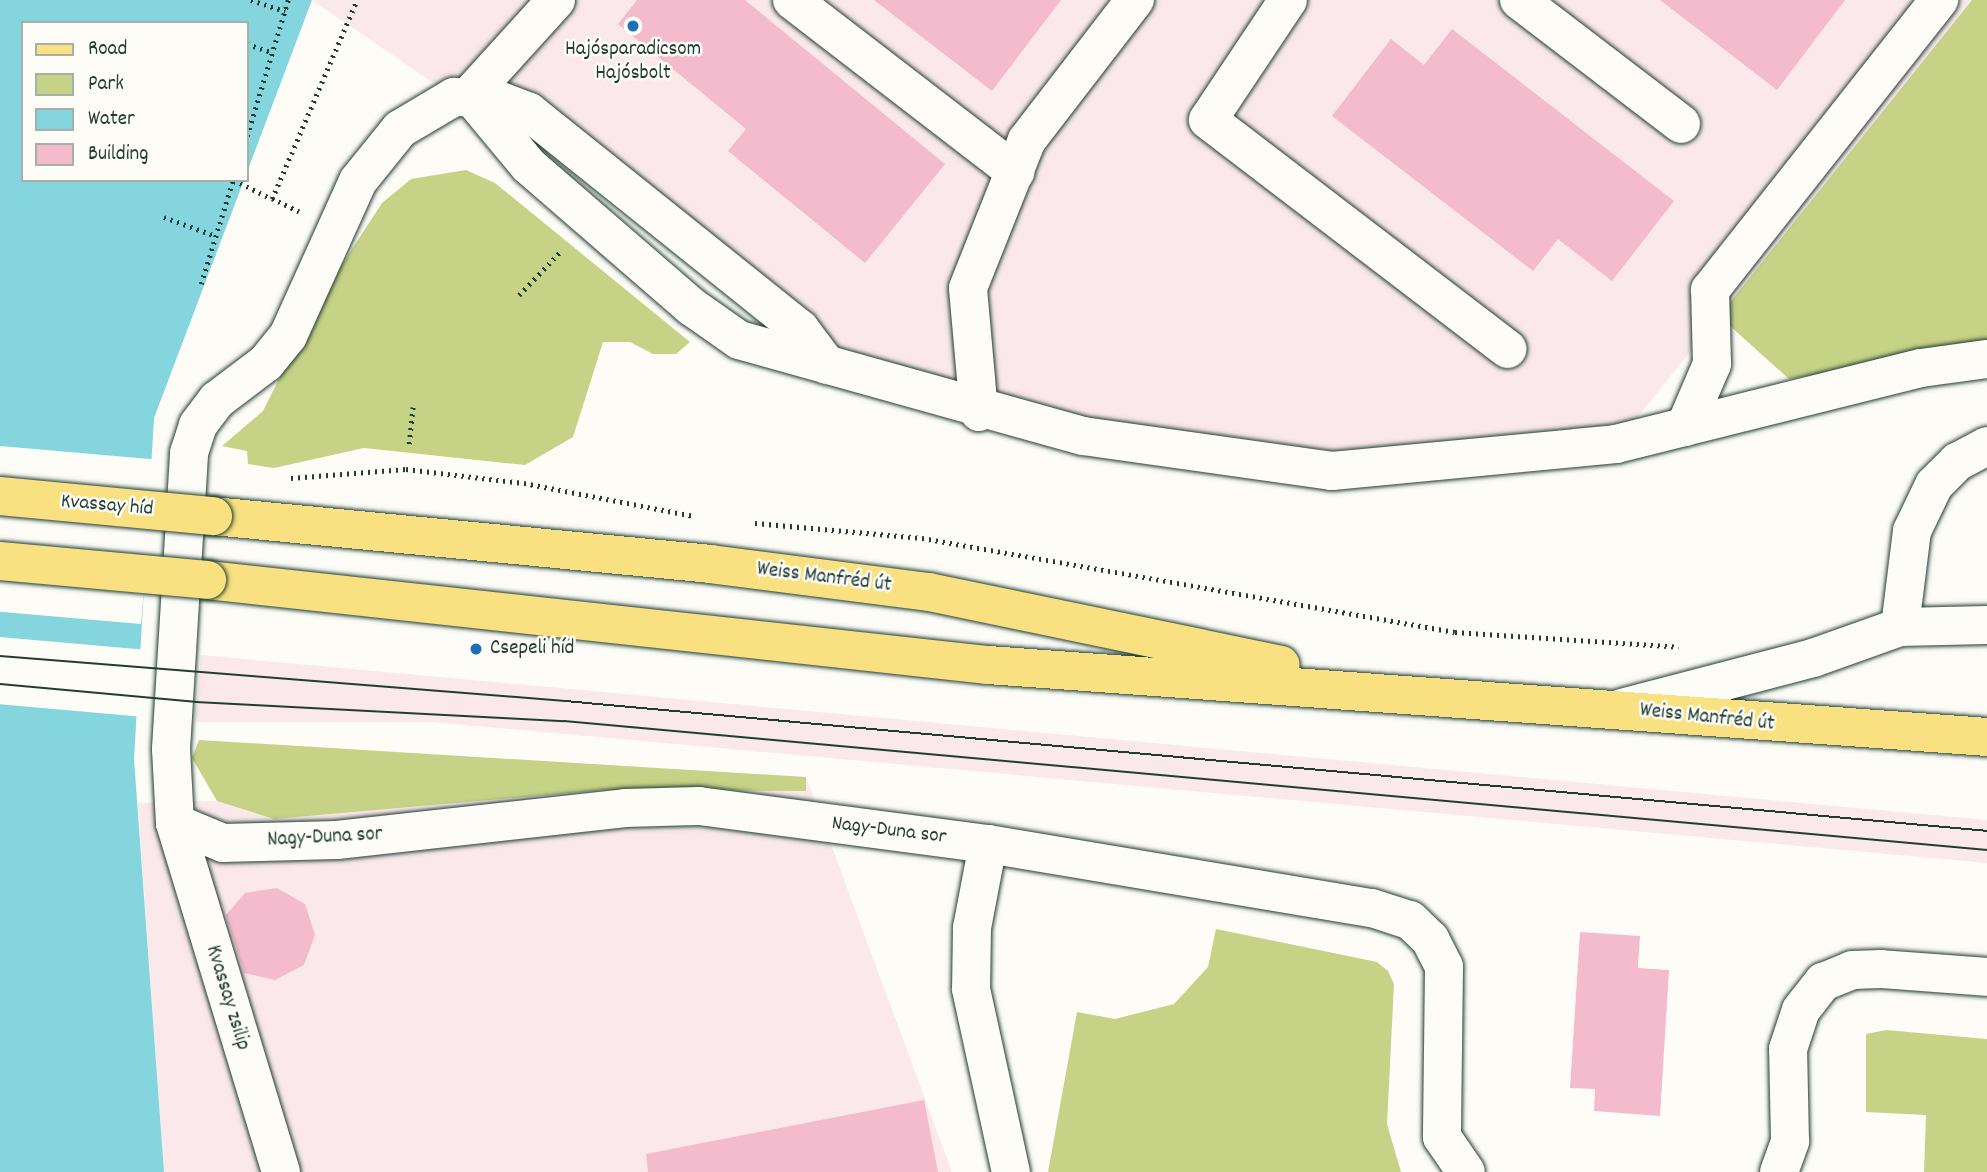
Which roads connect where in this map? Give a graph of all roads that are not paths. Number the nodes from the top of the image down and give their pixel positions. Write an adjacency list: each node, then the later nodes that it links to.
1 (556, 0): 7 (lane)
2 (792, 0): 9 (lane)
3 (1135, 0): 9 (lane)
4 (1288, 0): 10 (lane)
5 (1519, 0): 8 (lane)
6 (1939, 0): 14 (lane)
7 (470, 94): 12 (lane); 12 (lane); 24 (lane, Kvassay zsilip)
8 (1681, 124)
9 (1015, 172): 13 (lane)
10 (1507, 349)
11 (1987, 359): 14 (lane)
12 (827, 366): 13 (lane)
13 (979, 412): 14 (lane)
14 (1685, 427)
15 (1987, 446): 20 (lane)
16 (0, 496): 17 (main road, Kvassay híd, bridge)
17 (213, 516): 21 (main road, Weiss Manfréd út)
18 (0, 561): 21 (main road, Weiss Manfréd út, bridge)
19 (1987, 625): 20 (lane)
20 (1900, 627): 22 (lane)
21 (1427, 695): 22 (main road, Weiss Manfréd út)
22 (1620, 709): 23 (main road, Weiss Manfréd út)
23 (1987, 737)
24 (175, 823): 25 (lane, Nagy-Duna sor); 27 (lane, Kvassay zsilip)
25 (988, 844): 28 (lane); 29 (lane, Nagy-Duna sor)
26 (1987, 977): 30 (lane)
27 (281, 1172)
28 (1011, 1172)
29 (1466, 1172)
30 (1779, 1172)

